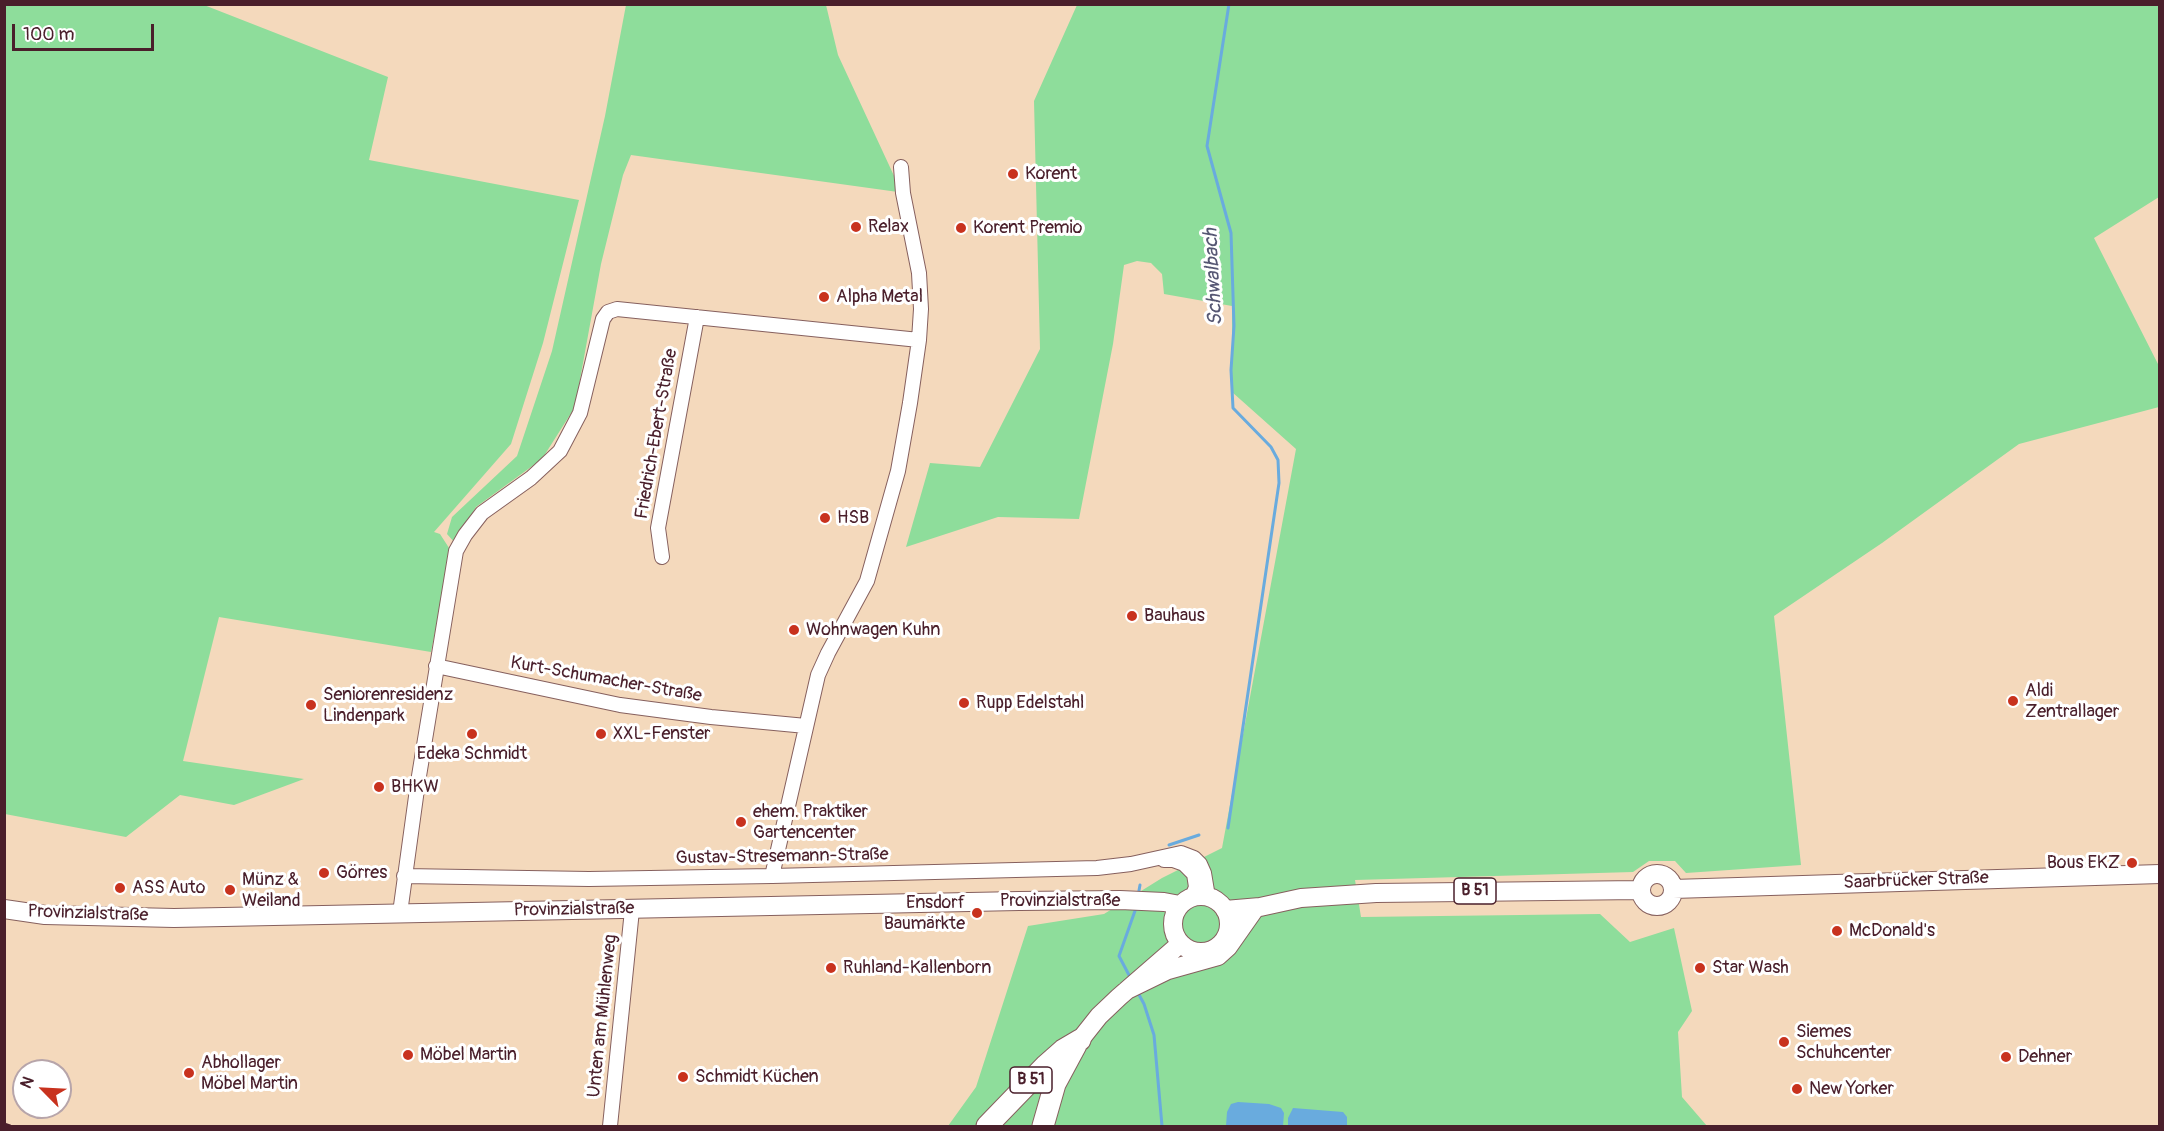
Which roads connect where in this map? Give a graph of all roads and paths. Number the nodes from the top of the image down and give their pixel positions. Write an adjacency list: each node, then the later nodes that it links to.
1 (901, 167): 3 (street)
2 (697, 317): 3 (street); 4 (street, Friedrich-Ebert-Straße); 5 (street)
3 (919, 340): 6 (street)
4 (662, 557)
5 (436, 666): 6 (street, Kurt-Schumacher-Straße); 8 (street)
6 (806, 726): 9 (street)
7 (2160, 874): 12 (main road, Saarbrücker Straße / B 51)
8 (404, 876): 9 (street, Gustav-Stresemann-Straße); 14 (street)
9 (772, 876): 10 (street, Gustav-Stresemann-Straße)
10 (1188, 904): 13 (main road, Provinzialstraße); 15 (main road); 16 (main road)
11 (4, 909): 14 (main road, Provinzialstraße)
12 (1257, 909): 15 (main road, B 51); 17 (main road, B 51)
13 (632, 910): 14 (main road, Provinzialstraße); 19 (street, Unten am Mühlenweg)
14 (400, 913)
15 (1227, 917): 16 (main road, B 51)
16 (1180, 944): 17 (main road, B 51)
17 (1145, 978): 18 (main road, B 51)
18 (1080, 1040): 20 (highway, B 51); 21 (highway, B 51)
19 (610, 1126)
20 (987, 1126)
21 (1043, 1126)

